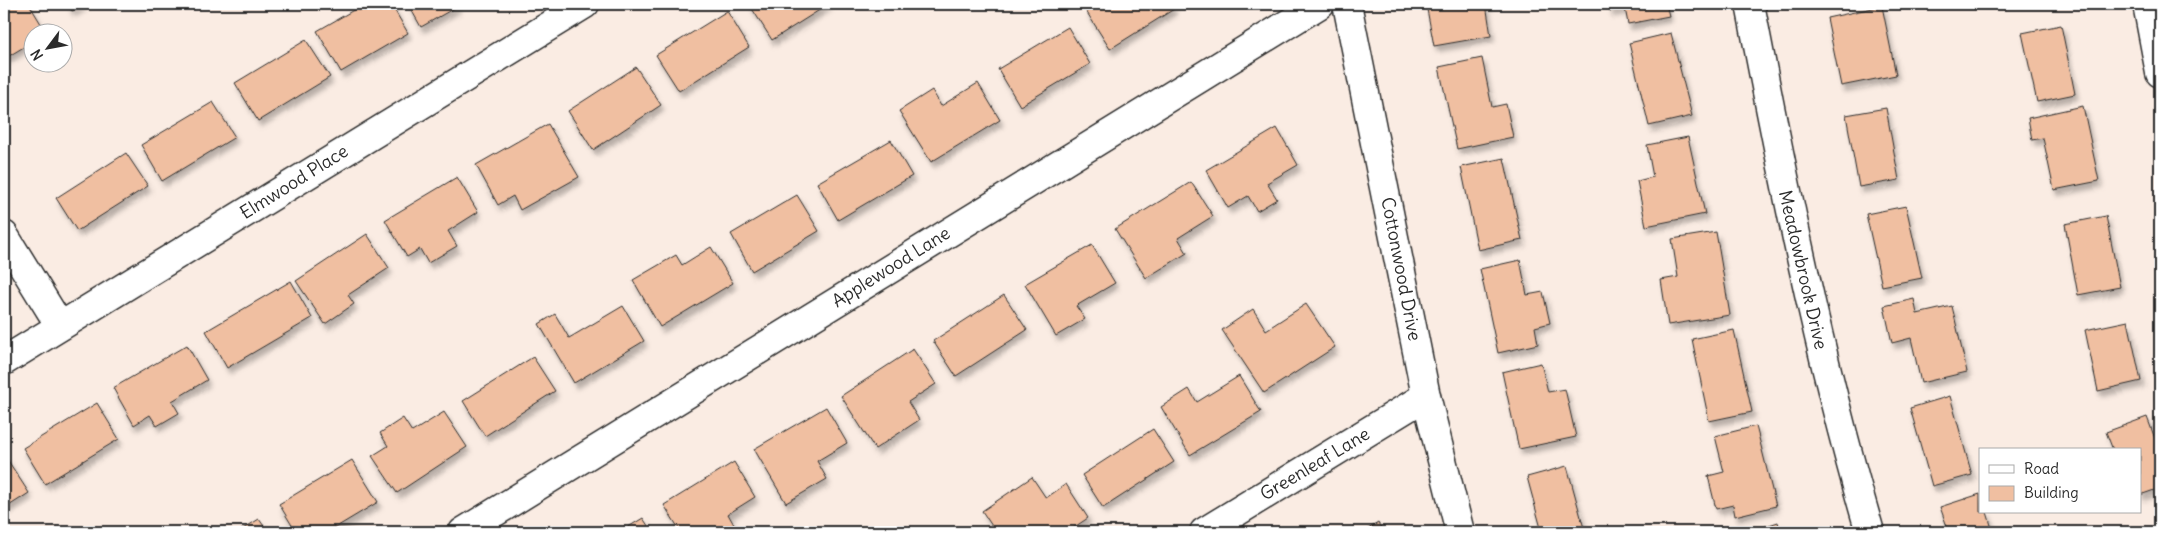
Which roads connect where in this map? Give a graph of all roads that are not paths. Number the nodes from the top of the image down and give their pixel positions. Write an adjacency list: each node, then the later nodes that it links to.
1 (585, 4): 8 (street, Elmwood Place)
2 (1320, 4): 11 (street, Applewood Lane)
3 (1347, 4): 10 (street, Cottonwood Drive)
4 (1750, 4): 14 (street, Meadowbrook Drive)
5 (2147, 4): 6 (street)
6 (2160, 73)
7 (4, 234): 8 (street)
8 (60, 326): 9 (street, Elmwood Place)
9 (4, 361)
10 (1426, 396): 12 (street, Greenleaf Lane); 13 (street, Cottonwood Drive)
11 (463, 532)
12 (1204, 532)
13 (1460, 532)
14 (1870, 532)

